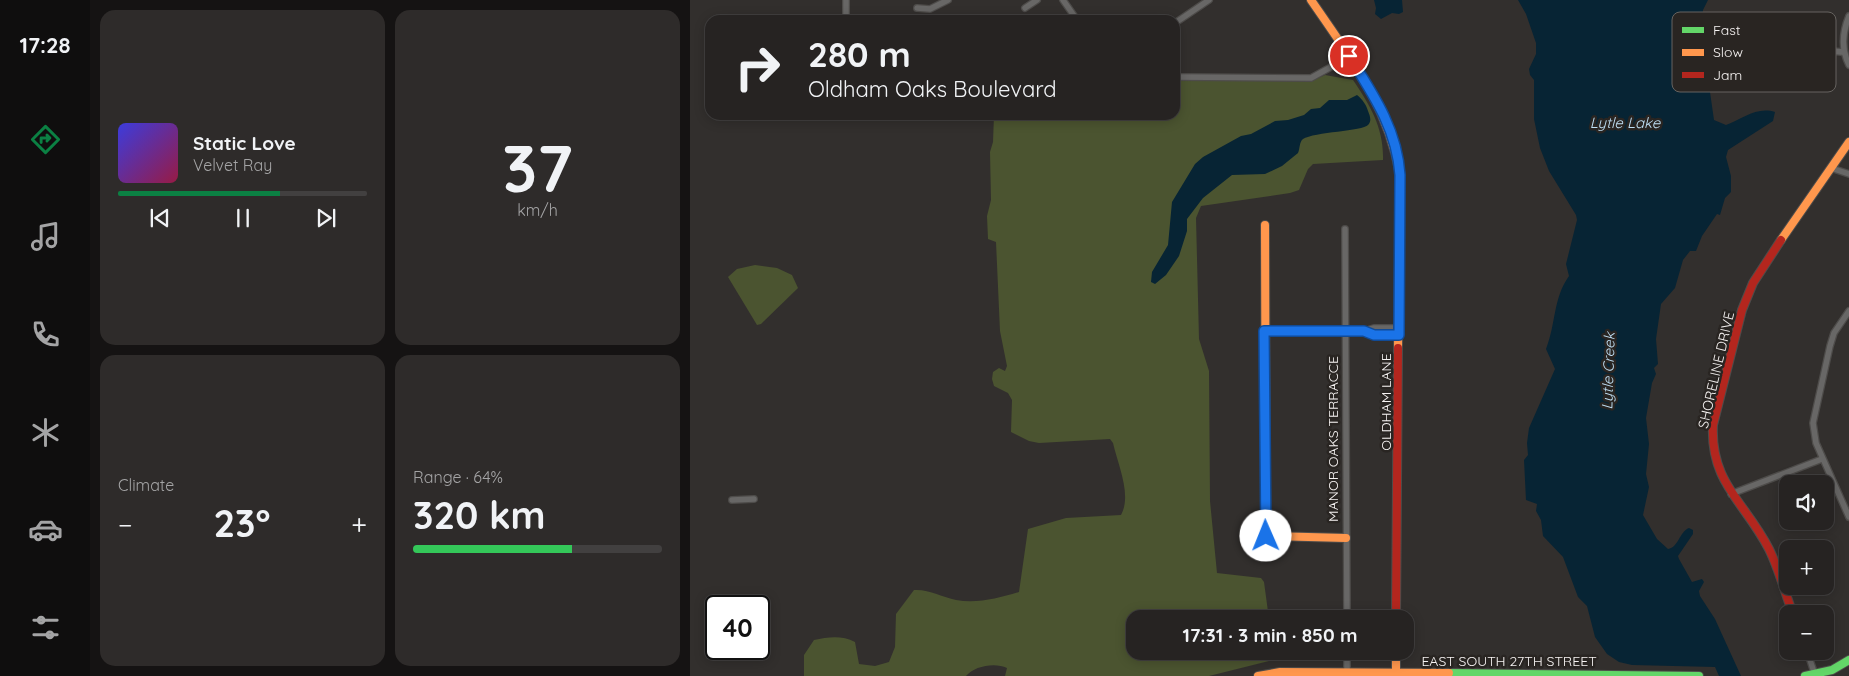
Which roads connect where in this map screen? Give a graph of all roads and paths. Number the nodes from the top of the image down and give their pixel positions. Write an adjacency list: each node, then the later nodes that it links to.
1 (846, 0): 9 (street)
2 (948, 0): 7 (street)
3 (1037, 0): 8 (street)
4 (1063, 0): 10 (street)
5 (1209, 0): 12 (street)
6 (1311, 0): 15 (main road, OLDHAM LANE)
7 (917, 8)
8 (1025, 8)
9 (846, 15)
10 (1074, 15)
11 (1849, 16): 14 (street)
12 (1180, 20)
13 (1836, 51): 14 (street)
14 (1844, 52): 16 (street)
15 (1349, 56): 17 (street); 26 (main road, OLDHAM LANE)
16 (1849, 65)
17 (1180, 77)
18 (1849, 142): 19 (main road, SHORELINE DRIVE)
19 (1832, 168): 20 (street); 28 (main road, SHORELINE DRIVE)
20 (1849, 174)
21 (1265, 225): 24 (main road)
22 (1345, 229): 25 (street, MANOR OAKS TERRACCE)
23 (1849, 311): 27 (street)
24 (1264, 331): 25 (street); 32 (main road)
25 (1345, 331): 26 (street); 32 (street, MANOR OAKS TERRACCE)
26 (1399, 332): 35 (main road, OLDHAM LANE)
27 (1822, 459): 28 (street); 31 (street)
28 (1731, 494): 33 (main road, SHORELINE DRIVE)
29 (732, 500): 30 (street)
30 (754, 500)
31 (1849, 517)
32 (1346, 538): 34 (street, MANOR OAKS TERRACCE)
33 (1790, 605)
34 (1347, 610)
35 (1396, 610)
36 (1347, 660): 40 (street)
37 (1396, 660): 41 (main road)
38 (1810, 660): 43 (street)
39 (1849, 660): 43 (main road)
40 (1347, 672): 41 (main road, EAST SOUTH 27TH STREET); 44 (main road, EAST SOUTH 27TH STREET)
41 (1396, 675): 42 (main road, EAST SOUTH 27TH STREET)
42 (1602, 675): 45 (main road, EAST SOUTH 27TH STREET)
43 (1815, 675): 46 (main road)
44 (1258, 676)
45 (1699, 676)
46 (1805, 676)

